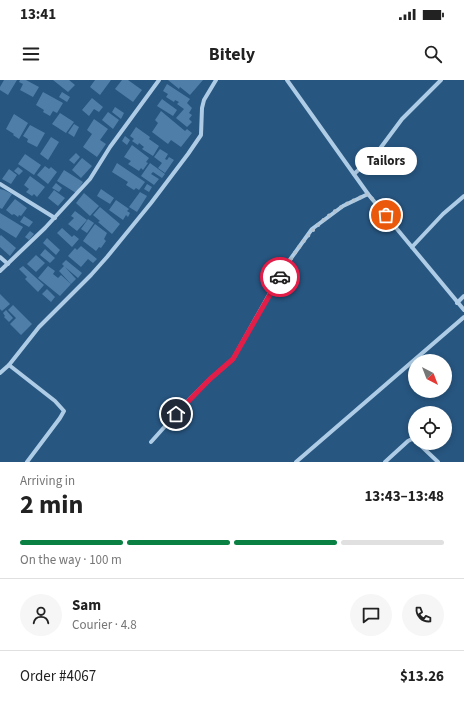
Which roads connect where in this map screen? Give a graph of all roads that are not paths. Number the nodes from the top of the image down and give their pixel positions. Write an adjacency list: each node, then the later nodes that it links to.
1 (159, 80): 9 (street)
2 (216, 80): 18 (street)
3 (287, 80): 5 (street)
4 (441, 80): 5 (street)
5 (354, 174): 7 (street)
6 (0, 184): 9 (street)
7 (368, 194): 10 (street); 21 (street)
8 (464, 196): 10 (street)
9 (55, 218): 12 (street)
10 (412, 247): 15 (street)
11 (0, 257): 12 (street)
12 (8, 264): 13 (street)
13 (0, 271)
14 (464, 296): 15 (street)
15 (456, 303): 16 (street)
16 (464, 310)
17 (464, 316): 24 (street)
18 (9, 365): 19 (street); 23 (street)
19 (0, 373)
20 (408, 441): 25 (street)
21 (151, 442)
22 (425, 450): 26 (street)
23 (27, 462)
24 (296, 462)
25 (385, 462)
26 (438, 462)

